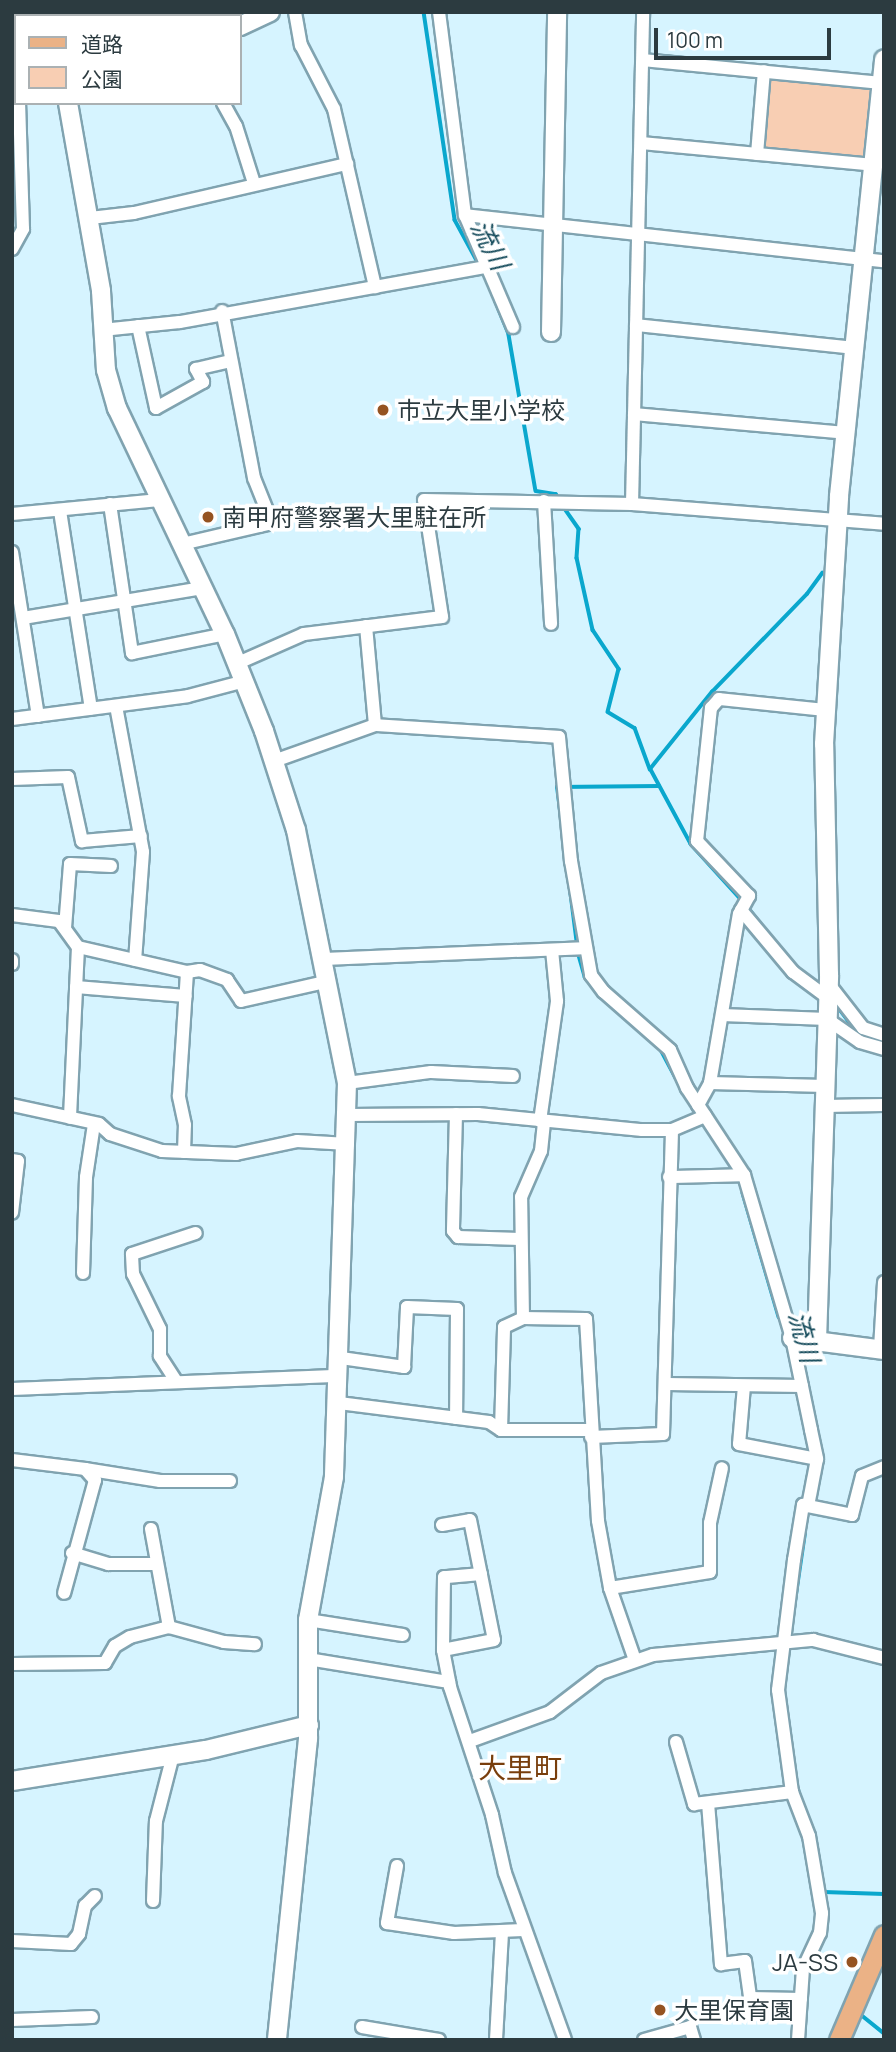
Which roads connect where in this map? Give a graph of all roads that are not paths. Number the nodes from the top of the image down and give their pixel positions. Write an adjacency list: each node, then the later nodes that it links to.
1 (270, 12): 6 (street)
2 (295, 12): 16 (street)
3 (439, 12): 19 (street)
4 (557, 12): 21 (street)
5 (643, 12): 7 (street)
6 (242, 25)
7 (643, 60): 9 (street); 14 (street)
8 (884, 60): 10 (street)
9 (764, 71): 10 (street); 15 (street)
10 (881, 83): 17 (street)
11 (19, 105): 23 (street)
12 (68, 105): 20 (street)
13 (224, 105): 18 (street)
14 (642, 143): 15 (street); 22 (street)
15 (757, 154): 17 (street)
16 (347, 164): 18 (street); 27 (street)
17 (873, 166): 24 (street)
18 (254, 183): 20 (street)
19 (465, 215): 21 (street); 26 (street)
20 (90, 218): 32 (street)
21 (552, 225): 22 (street); 33 (street)
22 (639, 234): 24 (street); 29 (street)
23 (12, 249)
24 (864, 259): 25 (street); 34 (street)
25 (884, 261)
26 (484, 268): 27 (street); 31 (street)
27 (375, 287): 28 (street)
28 (222, 311): 30 (street); 35 (street)
29 (636, 325): 34 (street); 36 (street)
30 (138, 326): 32 (street); 35 (street)
31 (513, 327)
32 (102, 330): 38 (street)
33 (551, 332)
34 (854, 348): 37 (street)
35 (231, 360): 46 (street)
36 (634, 414): 37 (street); 41 (street)
37 (845, 433): 44 (street)
38 (159, 500): 40 (street); 46 (street)
39 (553, 501): 41 (street); 52 (street); 53 (street)
40 (110, 504): 42 (street); 49 (street)
41 (632, 504): 44 (street)
42 (60, 511): 43 (street); 50 (street)
43 (12, 514)
44 (837, 522): 45 (street); 59 (street)
45 (884, 524)
46 (182, 544): 48 (street)
47 (12, 552): 51 (street)
48 (203, 588): 49 (street); 54 (street)
49 (125, 601): 50 (street); 54 (street)
50 (75, 610): 51 (street); 58 (street)
51 (23, 618): 60 (street)
52 (551, 624)
53 (366, 626): 55 (street); 62 (street)
54 (225, 634): 55 (street)
55 (238, 663): 56 (street)
56 (245, 681): 57 (street); 63 (street)
57 (116, 706): 58 (street); 65 (street)
58 (91, 709): 60 (street)
59 (826, 710): 67 (street); 78 (street)
60 (38, 716): 61 (street)
61 (12, 719)
62 (375, 725): 63 (street); 71 (street)
63 (274, 761): 73 (street)
64 (12, 779): 65 (street)
65 (141, 836): 74 (street)
66 (111, 866): 69 (street)
67 (741, 909): 78 (street); 80 (street)
68 (12, 915): 69 (street)
69 (65, 928): 70 (street)
70 (78, 947): 74 (street); 77 (street)
71 (583, 948): 72 (street); 91 (street)
72 (552, 950): 73 (street); 95 (street)
73 (324, 959): 76 (street)
74 (135, 960): 75 (street)
75 (187, 972): 76 (street); 79 (street)
76 (328, 981): 85 (street)
77 (76, 987): 79 (street); 94 (street)
78 (828, 991): 81 (street); 82 (street)
79 (186, 996): 99 (street)
80 (722, 1015): 81 (street); 86 (street)
81 (827, 1018): 83 (street); 87 (street)
82 (884, 1035)
83 (884, 1049)
84 (513, 1076): 85 (street)
85 (347, 1083): 93 (street)
86 (710, 1083): 87 (street); 91 (street)
87 (825, 1086): 90 (street)
88 (12, 1105): 94 (street)
89 (884, 1105): 90 (street)
90 (825, 1106): 110 (street)
91 (702, 1110): 97 (street); 101 (street)
92 (456, 1114): 93 (street); 95 (street); 105 (street)
93 (348, 1115): 98 (street)
94 (71, 1118): 96 (street)
95 (542, 1121): 97 (street); 105 (street)
96 (94, 1124): 99 (street); 106 (street)
97 (672, 1130): 102 (street)
98 (348, 1144): 99 (street); 112 (street)
99 (184, 1152)
100 (12, 1160): 103 (street)
101 (744, 1175): 102 (street); 109 (street)
102 (669, 1177): 114 (street)
103 (12, 1213)
104 (196, 1233): 113 (street)
105 (520, 1239): 108 (street)
106 (83, 1273)
107 (884, 1282): 111 (street)
108 (523, 1318): 120 (street); 121 (street)
109 (792, 1338): 110 (street); 116 (street)
110 (817, 1341): 111 (street)
111 (882, 1349)
112 (341, 1367): 113 (street); 118 (street); 119 (street)
113 (176, 1381): 117 (street)
114 (667, 1384): 115 (street); 121 (street)
115 (744, 1386): 116 (street); 122 (street)
116 (802, 1386): 122 (street)
117 (12, 1389)
118 (339, 1403): 119 (street); 136 (street)
119 (456, 1418): 120 (street)
120 (501, 1430): 121 (street)
121 (590, 1433): 134 (street)
122 (817, 1459): 128 (street)
123 (12, 1460): 126 (street)
124 (884, 1467): 128 (street)
125 (722, 1468): 134 (street)
126 (85, 1469): 127 (street); 131 (street)
127 (230, 1482)
128 (808, 1506): 139 (street)
129 (442, 1525): 133 (street)
130 (151, 1529): 132 (street)
131 (72, 1553): 132 (street); 135 (street)
132 (158, 1564): 137 (street)
133 (481, 1574): 141 (street); 141 (street)
134 (610, 1588): 144 (street)
135 (64, 1592)
136 (308, 1620): 138 (street); 143 (street)
137 (169, 1627): 140 (street); 145 (street)
138 (402, 1635)
139 (782, 1641): 142 (street); 144 (street); 152 (street)
140 (255, 1644)
141 (443, 1650): 146 (street)
142 (884, 1658)
143 (308, 1659): 146 (street); 147 (street)
144 (635, 1661): 148 (street)
145 (12, 1664)
146 (449, 1682): 148 (street)
147 (309, 1725): 150 (street); 165 (street)
148 (470, 1741): 157 (street)
149 (676, 1742): 153 (street)
150 (173, 1755): 151 (street); 156 (street)
151 (12, 1781)
152 (792, 1792): 153 (street); 161 (street)
153 (708, 1802): 161 (street)
154 (397, 1866): 158 (street)
155 (95, 1896): 160 (street)
156 (153, 1901)
157 (523, 1930): 158 (street); 168 (street)
158 (502, 1931): 167 (street)
159 (883, 1938): 172 (main road)
160 (12, 1941)
161 (801, 1999): 171 (street)
162 (92, 2017): 163 (street)
163 (12, 2020)
164 (362, 2027): 166 (street)
165 (277, 2040)
166 (439, 2040)
167 (496, 2040)
168 (565, 2040)
169 (644, 2040): 170 (street)
170 (694, 2040)
171 (798, 2040)
172 (839, 2040)

